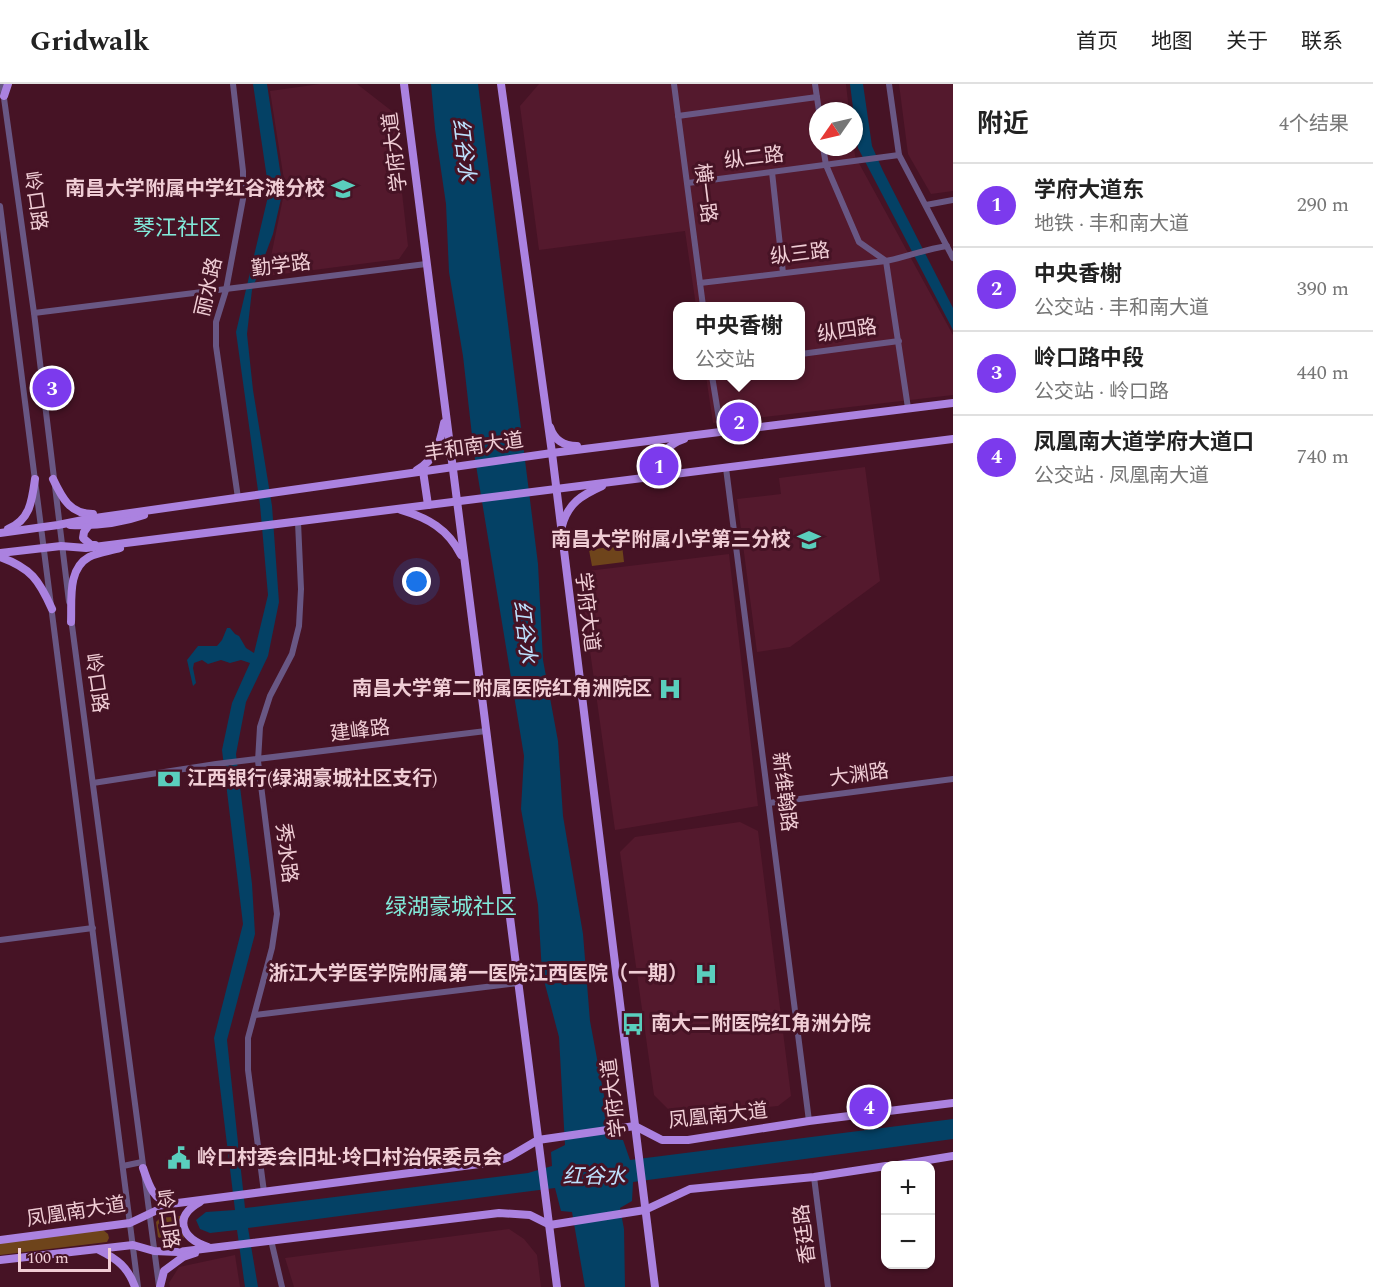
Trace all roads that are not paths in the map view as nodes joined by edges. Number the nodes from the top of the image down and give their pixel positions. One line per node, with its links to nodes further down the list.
1 (2, 84): 9 (street, 岭口路)
2 (8, 84): 9 (main road)
3 (233, 84): 27 (street, 丽水路)
4 (404, 84): 24 (main road, 学府大道)
5 (501, 84): 35 (main road, 学府大道)
6 (674, 84): 12 (street, 横一路)
7 (815, 84): 10 (street)
8 (890, 84): 14 (street)
9 (4, 96): 29 (street, 岭口路)
10 (817, 97): 11 (street); 12 (street)
11 (818, 102)
12 (678, 116): 17 (street, 横一路)
13 (824, 156): 15 (street)
14 (899, 156): 15 (street, 纵二路); 19 (street)
15 (826, 165): 16 (street, 纵二路); 23 (street)
16 (772, 172): 17 (street, 纵二路); 25 (street)
17 (688, 183): 26 (street, 横一路)
18 (953, 200): 19 (street)
19 (926, 205): 21 (street)
20 (0, 206): 47 (street, 岭口路)
21 (947, 246): 22 (street); 23 (street, 纵三路)
22 (953, 258)
23 (886, 261): 25 (street, 纵三路); 30 (street)
24 (426, 264): 27 (street, 勤学路); 36 (main road, 学府大道)
25 (783, 273): 26 (street, 纵三路)
26 (700, 283): 28 (street, 横一路)
27 (226, 290): 29 (street, 勤学路); 51 (street, 丽水路)
28 (702, 302)
29 (34, 313): 48 (street, 岭口路)
30 (899, 341): 31 (street, 纵四路); 34 (street)
31 (805, 353)
32 (713, 380): 37 (street)
33 (953, 402): 34 (main road, 丰和南大道)
34 (908, 408): 37 (main road, 丰和南大道)
35 (547, 414): 40 (main road); 41 (main road, 学府大道)
36 (445, 416): 42 (main road, 学府大道); 46 (main road)
37 (721, 431): 38 (main road, 丰和南大道)
38 (694, 435): 40 (main road, 丰和南大道); 45 (main road)
39 (953, 439): 43 (main road)
40 (599, 447): 41 (main road, 丰和南大道)
41 (552, 453): 42 (main road, 丰和南大道); 50 (main road, 学府大道)
42 (452, 466): 44 (main road, 丰和南大道); 52 (main road, 学府大道)
43 (726, 468): 45 (main road); 76 (street, 新维翰路)
44 (423, 471): 46 (main road, 丰和南大道); 53 (main road)
45 (698, 471): 49 (main road)
46 (413, 472): 51 (main road, 丰和南大道)
47 (35, 479): 61 (street, 岭口路); 63 (main road)
48 (53, 479): 56 (main road); 59 (street, 岭口路)
49 (609, 483): 50 (main road); 62 (main road)
50 (555, 489): 52 (main road); 62 (main road, 学府大道)
51 (237, 498): 54 (main road, 丰和南大道)
52 (456, 502): 53 (main road); 69 (main road, 学府大道)
53 (428, 505): 55 (main road)
54 (162, 508): 56 (main road, 丰和南大道); 60 (main road)
55 (397, 509): 58 (main road); 69 (main road)
56 (136, 512): 57 (main road, 丰和南大道)
57 (106, 516): 59 (main road, 丰和南大道); 60 (main road)
58 (298, 522): 64 (main road); 73 (street, 秀水路)
59 (58, 525): 60 (main road); 61 (main road, 丰和南大道); 66 (street, 岭口路)
60 (88, 526): 65 (main road)
61 (42, 527): 63 (main road, 丰和南大道); 67 (street, 岭口路)
62 (561, 530): 83 (main road, 学府大道)
63 (0, 533)
64 (143, 541): 65 (main road); 71 (main road)
65 (111, 545): 66 (main road)
66 (61, 546): 67 (main road); 71 (street, 岭口路)
67 (45, 548): 68 (main road); 70 (street, 岭口路)
68 (0, 555): 70 (main road)
69 (464, 561): 72 (main road, 学府大道)
70 (52, 609): 77 (street, 岭口路)
71 (71, 622): 75 (street, 岭口路)
72 (486, 731): 73 (street, 建峰路); 79 (main road, 学府大道)
73 (258, 761): 75 (street, 建峰路); 80 (street, 秀水路)
74 (953, 778): 76 (street, 大渊路)
75 (93, 783): 87 (street, 岭口路)
76 (769, 803): 82 (street, 新维翰路)
77 (93, 928): 78 (street); 88 (street, 岭口路)
78 (0, 940)
79 (518, 983): 80 (street); 84 (main road, 学府大道)
80 (255, 1015): 91 (street, 秀水路)
81 (953, 1103): 82 (main road, 凤凰南大道)
82 (809, 1121): 83 (main road, 凤凰南大道)
83 (635, 1126): 84 (main road); 94 (main road, 学府大道)
84 (538, 1140): 91 (main road); 97 (main road, 学府大道)
85 (953, 1156): 86 (main road)
86 (922, 1161)
87 (143, 1165): 88 (street); 93 (main road); 95 (street, 岭口路)
88 (123, 1166): 96 (street, 岭口路)
89 (881, 1167): 90 (main road)
90 (814, 1177): 94 (main road); 110 (street, 香廷路)
91 (264, 1192): 92 (main road, 凤凰南大道)
92 (204, 1200): 93 (main road, 凤凰南大道); 101 (main road)
93 (170, 1204): 95 (main road, 凤凰南大道)
94 (645, 1210): 97 (main road); 109 (main road, 学府大道)
95 (149, 1214): 96 (main road, 凤凰南大道); 103 (street, 岭口路)
96 (130, 1223): 98 (main road, 凤凰南大道); 100 (street, 岭口路)
97 (550, 1225): 99 (main road); 108 (main road, 学府大道)
98 (0, 1240)
99 (271, 1240): 101 (main road, 凤凰南大道); 107 (street)
100 (133, 1245): 102 (main road, 凤凰南大道); 103 (main road, 凤凰南大道); 105 (street, 岭口路)
101 (211, 1248): 103 (main road, 凤凰南大道); 106 (main road)
102 (98, 1249): 104 (main road, 凤凰南大道); 105 (main road)
103 (154, 1251): 106 (street, 岭口路)
104 (0, 1260)
105 (136, 1287)
106 (160, 1287)
107 (282, 1287)
108 (556, 1287)
109 (654, 1287)
110 (828, 1287)

